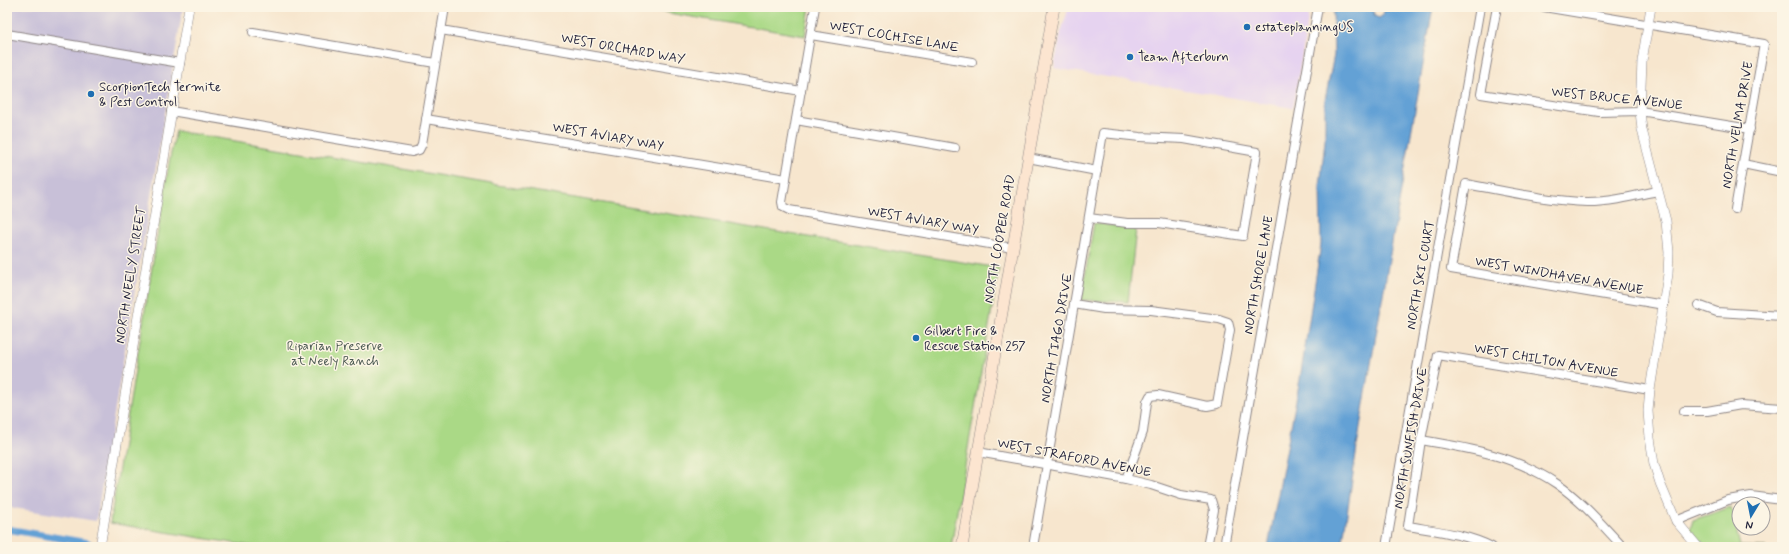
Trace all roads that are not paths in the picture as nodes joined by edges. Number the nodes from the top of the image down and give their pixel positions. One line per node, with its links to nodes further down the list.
1 (189, 7): 16 (street, NORTH NEELY STREET)
2 (445, 7): 11 (street)
3 (816, 7): 14 (street)
4 (1054, 7): 25 (main road, NORTH COOPER ROAD)
5 (1318, 7): 52 (street, NORTH SHORE LANE)
6 (1480, 7): 53 (street, NORTH SKI COURT)
7 (1497, 7): 20 (street, WEST BRUCE AVENUE)
8 (1544, 7): 10 (street)
9 (1651, 7): 10 (street)
10 (1648, 25): 20 (street); 23 (street, NORTH VELMA DRIVE)
11 (441, 30): 17 (street); 18 (street, WEST ORCHARD WAY)
12 (253, 32): 17 (street)
13 (7, 34): 16 (street)
14 (811, 35): 15 (street, WEST COCHISE LANE); 18 (street)
15 (972, 62)
16 (180, 63): 19 (street, NORTH NEELY STREET)
17 (435, 63): 21 (street)
18 (801, 92): 22 (street)
19 (172, 111): 21 (street); 48 (street, NORTH NEELY STREET)
20 (1640, 111): 23 (street, WEST BRUCE AVENUE); 30 (street)
21 (426, 119): 29 (street, WEST AVIARY WAY)
22 (796, 120): 24 (street); 29 (street)
23 (1750, 129): 26 (street, NORTH VELMA DRIVE)
24 (955, 148)
25 (1028, 158): 27 (street); 33 (main road, NORTH COOPER ROAD)
26 (1743, 164): 28 (street); 31 (street, NORTH VELMA DRIVE)
27 (1097, 171): 32 (street, NORTH TIAGO DRIVE); 32 (street, NORTH TIAGO DRIVE)
28 (1782, 172)
29 (786, 179): 33 (street, WEST AVIARY WAY)
30 (1657, 191): 35 (street); 35 (street, WEST WINDHAVEN AVENUE)
31 (1735, 209)
32 (1089, 218): 34 (street, NORTH TIAGO DRIVE)
33 (1013, 248): 43 (main road, NORTH COOPER ROAD)
34 (1074, 304): 44 (street, NORTH TIAGO DRIVE); 45 (street)
35 (1664, 305): 39 (street)
36 (1698, 305): 37 (street)
37 (1782, 316)
38 (1438, 355): 39 (street, WEST CHILTON AVENUE); 42 (street, NORTH SUNFISH DRIVE)
39 (1650, 390): 47 (street)
40 (1782, 408): 41 (street)
41 (1684, 411)
42 (1421, 440): 54 (street, NORTH SUNFISH DRIVE); 55 (street)
43 (978, 452): 44 (street, WEST STRAFORD AVENUE); 49 (main road, NORTH COOPER ROAD)
44 (1048, 465): 45 (street, WEST STRAFORD AVENUE); 50 (street, NORTH TIAGO DRIVE)
45 (1126, 479): 51 (street, WEST STRAFORD AVENUE)
46 (1782, 500): 47 (street)
47 (1676, 521): 56 (street)
48 (100, 544)
49 (962, 547)
50 (1033, 547)
51 (1207, 547)
52 (1224, 547)
53 (1386, 547)
54 (1492, 547)
55 (1623, 547)
56 (1698, 547)

